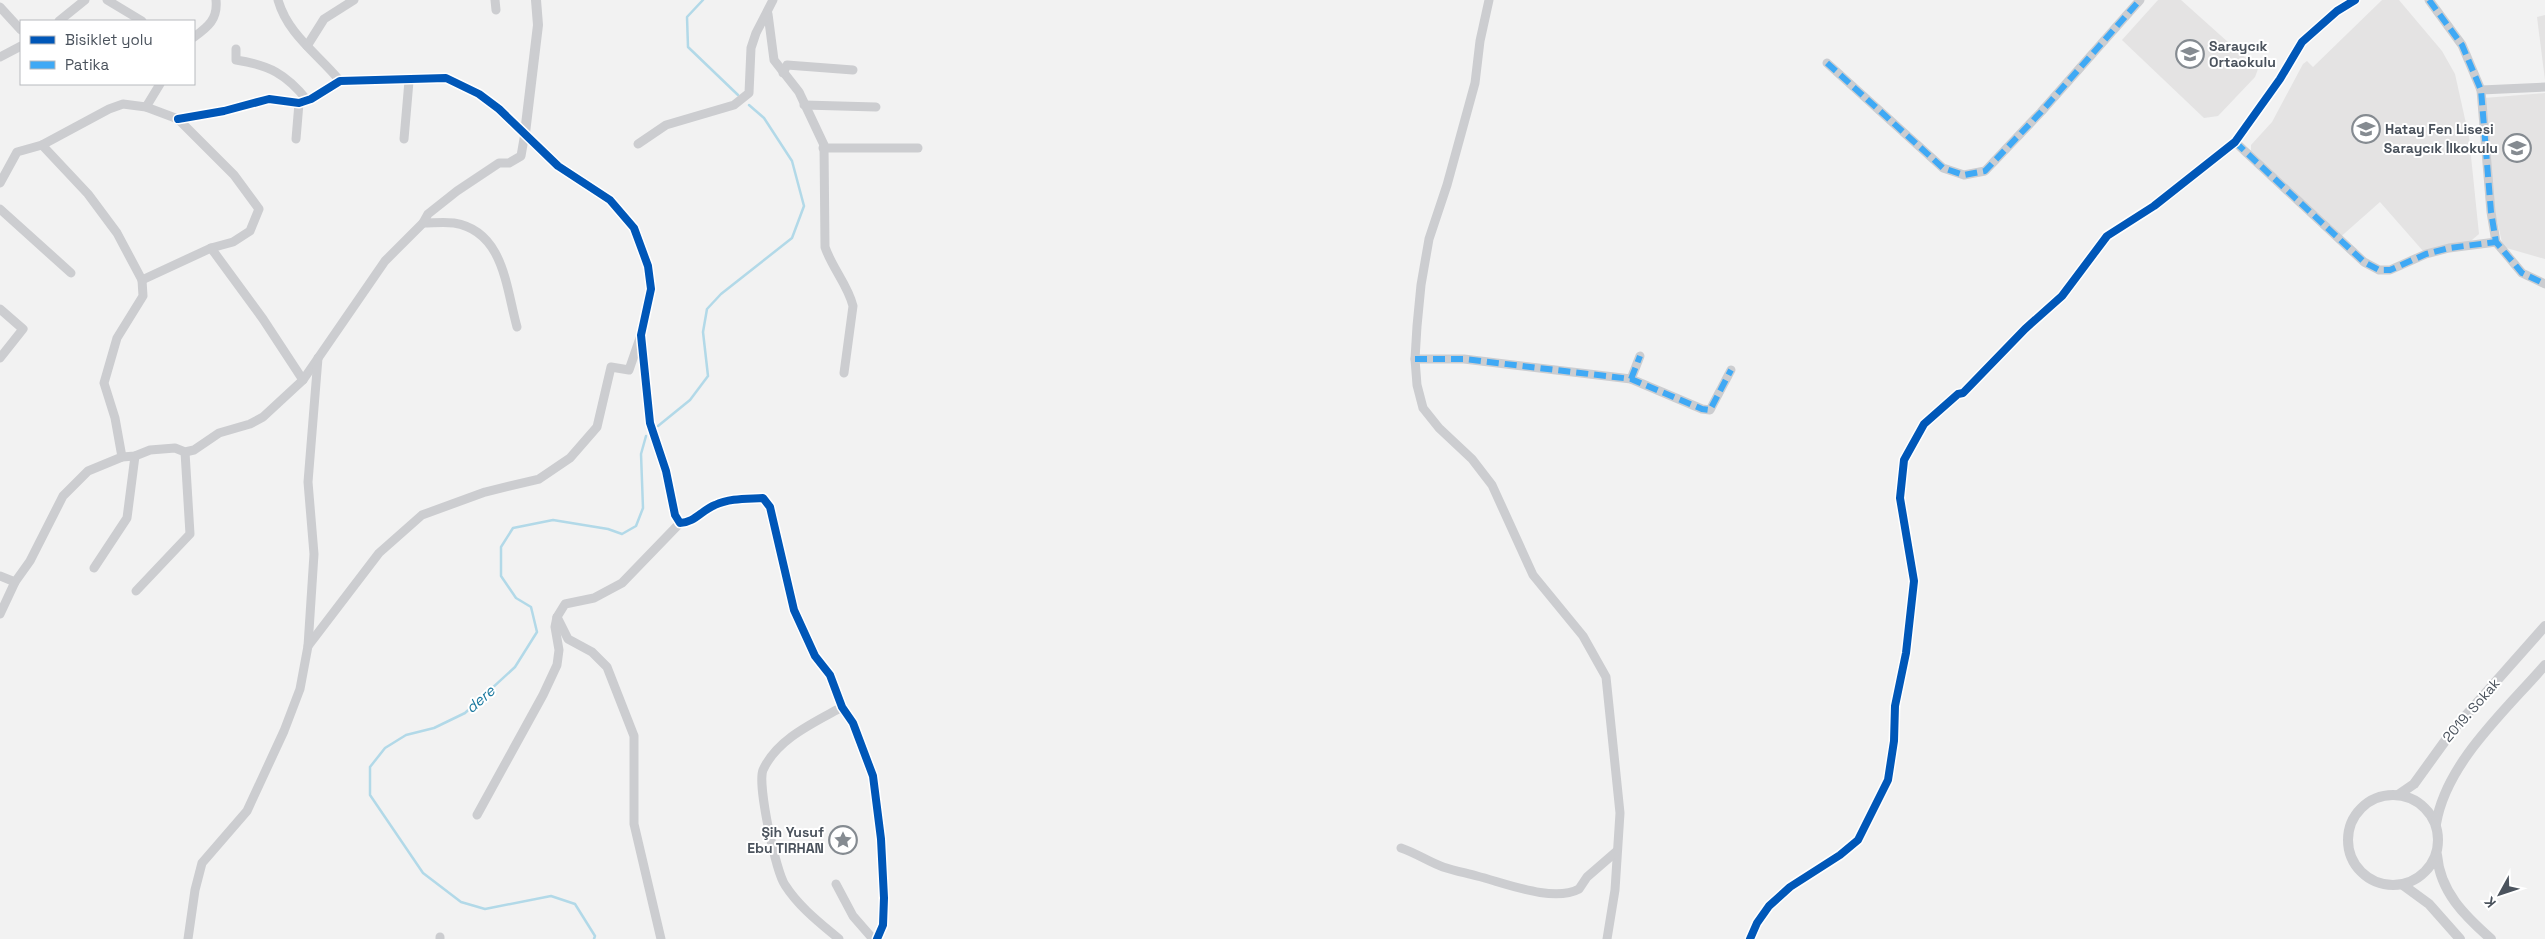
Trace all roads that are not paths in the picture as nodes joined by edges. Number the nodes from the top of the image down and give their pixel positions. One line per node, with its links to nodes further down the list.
1 (86, 0): 16 (street)
2 (107, 0): 17 (street)
3 (216, 0): 19 (street)
4 (278, 0): 20 (street)
5 (354, 0): 20 (street)
6 (495, 0): 14 (street)
7 (536, 0): 37 (street)
8 (774, 0): 15 (street)
9 (1489, 0): 59 (street)
10 (2140, 0): 24 (street)
11 (2355, 0): 40 (street)
12 (2429, 0): 31 (street)
13 (0, 7): 18 (street)
14 (496, 10)
15 (768, 14): 26 (street); 41 (street)
16 (60, 20)
17 (140, 20)
18 (20, 29)
19 (195, 36)
20 (307, 46): 27 (street)
21 (20, 47): 23 (street)
22 (236, 49): 32 (street)
23 (0, 57)
24 (1827, 62)
25 (853, 70): 26 (street)
26 (783, 73): 33 (street)
27 (340, 81): 28 (street); 32 (street)
28 (409, 81): 37 (street); 39 (street)
29 (159, 85): 34 (street)
30 (2545, 87): 31 (street)
31 (2481, 90): 48 (street)
32 (303, 101): 36 (street); 38 (street)
33 (804, 105): 35 (street); 43 (street)
34 (146, 107): 36 (street); 42 (street)
35 (876, 107)
36 (178, 119): 49 (street)
37 (525, 133): 47 (street); 55 (street)
38 (296, 139)
39 (404, 139)
40 (2235, 142): 48 (street); 92 (street)
41 (638, 144)
42 (42, 145): 45 (street); 51 (street)
43 (824, 148): 44 (street); 61 (street)
44 (918, 148)
45 (0, 183)
46 (0, 209): 50 (street)
47 (423, 223): 54 (street); 58 (street)
48 (2496, 242): 52 (street)
49 (211, 248): 51 (street); 63 (street)
50 (71, 273)
51 (142, 280): 66 (street)
52 (2545, 284)
53 (0, 309): 57 (street)
54 (516, 327)
55 (640, 335): 67 (street); 75 (street)
56 (1640, 356): 62 (street)
57 (0, 358)
58 (318, 358): 63 (street); 75 (street)
59 (1415, 359): 62 (street); 82 (street)
60 (1731, 370): 62 (street)
61 (844, 374)
62 (1631, 378)
63 (303, 380): 64 (street)
64 (185, 452): 65 (street); 71 (street)
65 (135, 456): 66 (street); 68 (street)
66 (122, 457): 70 (street)
67 (680, 523): 73 (street); 77 (street)
68 (94, 568)
69 (0, 576): 70 (street)
70 (15, 582): 72 (street)
71 (136, 591)
72 (0, 614)
73 (557, 617): 79 (street); 87 (street)
74 (2545, 626): 78 (street, 2019. Sokak)
75 (308, 646): 86 (street)
76 (2545, 665): 80 (street, 2019. Sokak)
77 (842, 707): 88 (street); 90 (street)
78 (2398, 795): 80 (street); 85 (street, 2019. Sokak)
79 (477, 815)
80 (2436, 824): 83 (street, 2019. Sokak)
81 (1401, 848): 82 (street)
82 (1617, 851): 91 (street)
83 (2437, 856): 85 (street); 94 (street, 2019. Sokak)
84 (836, 884): 89 (street)
85 (2403, 885): 93 (street)
86 (188, 939)
87 (661, 939)
88 (839, 939)
89 (873, 939)
90 (877, 939)
91 (1607, 939)
92 (1750, 939)
93 (2460, 939)
94 (2491, 939)

